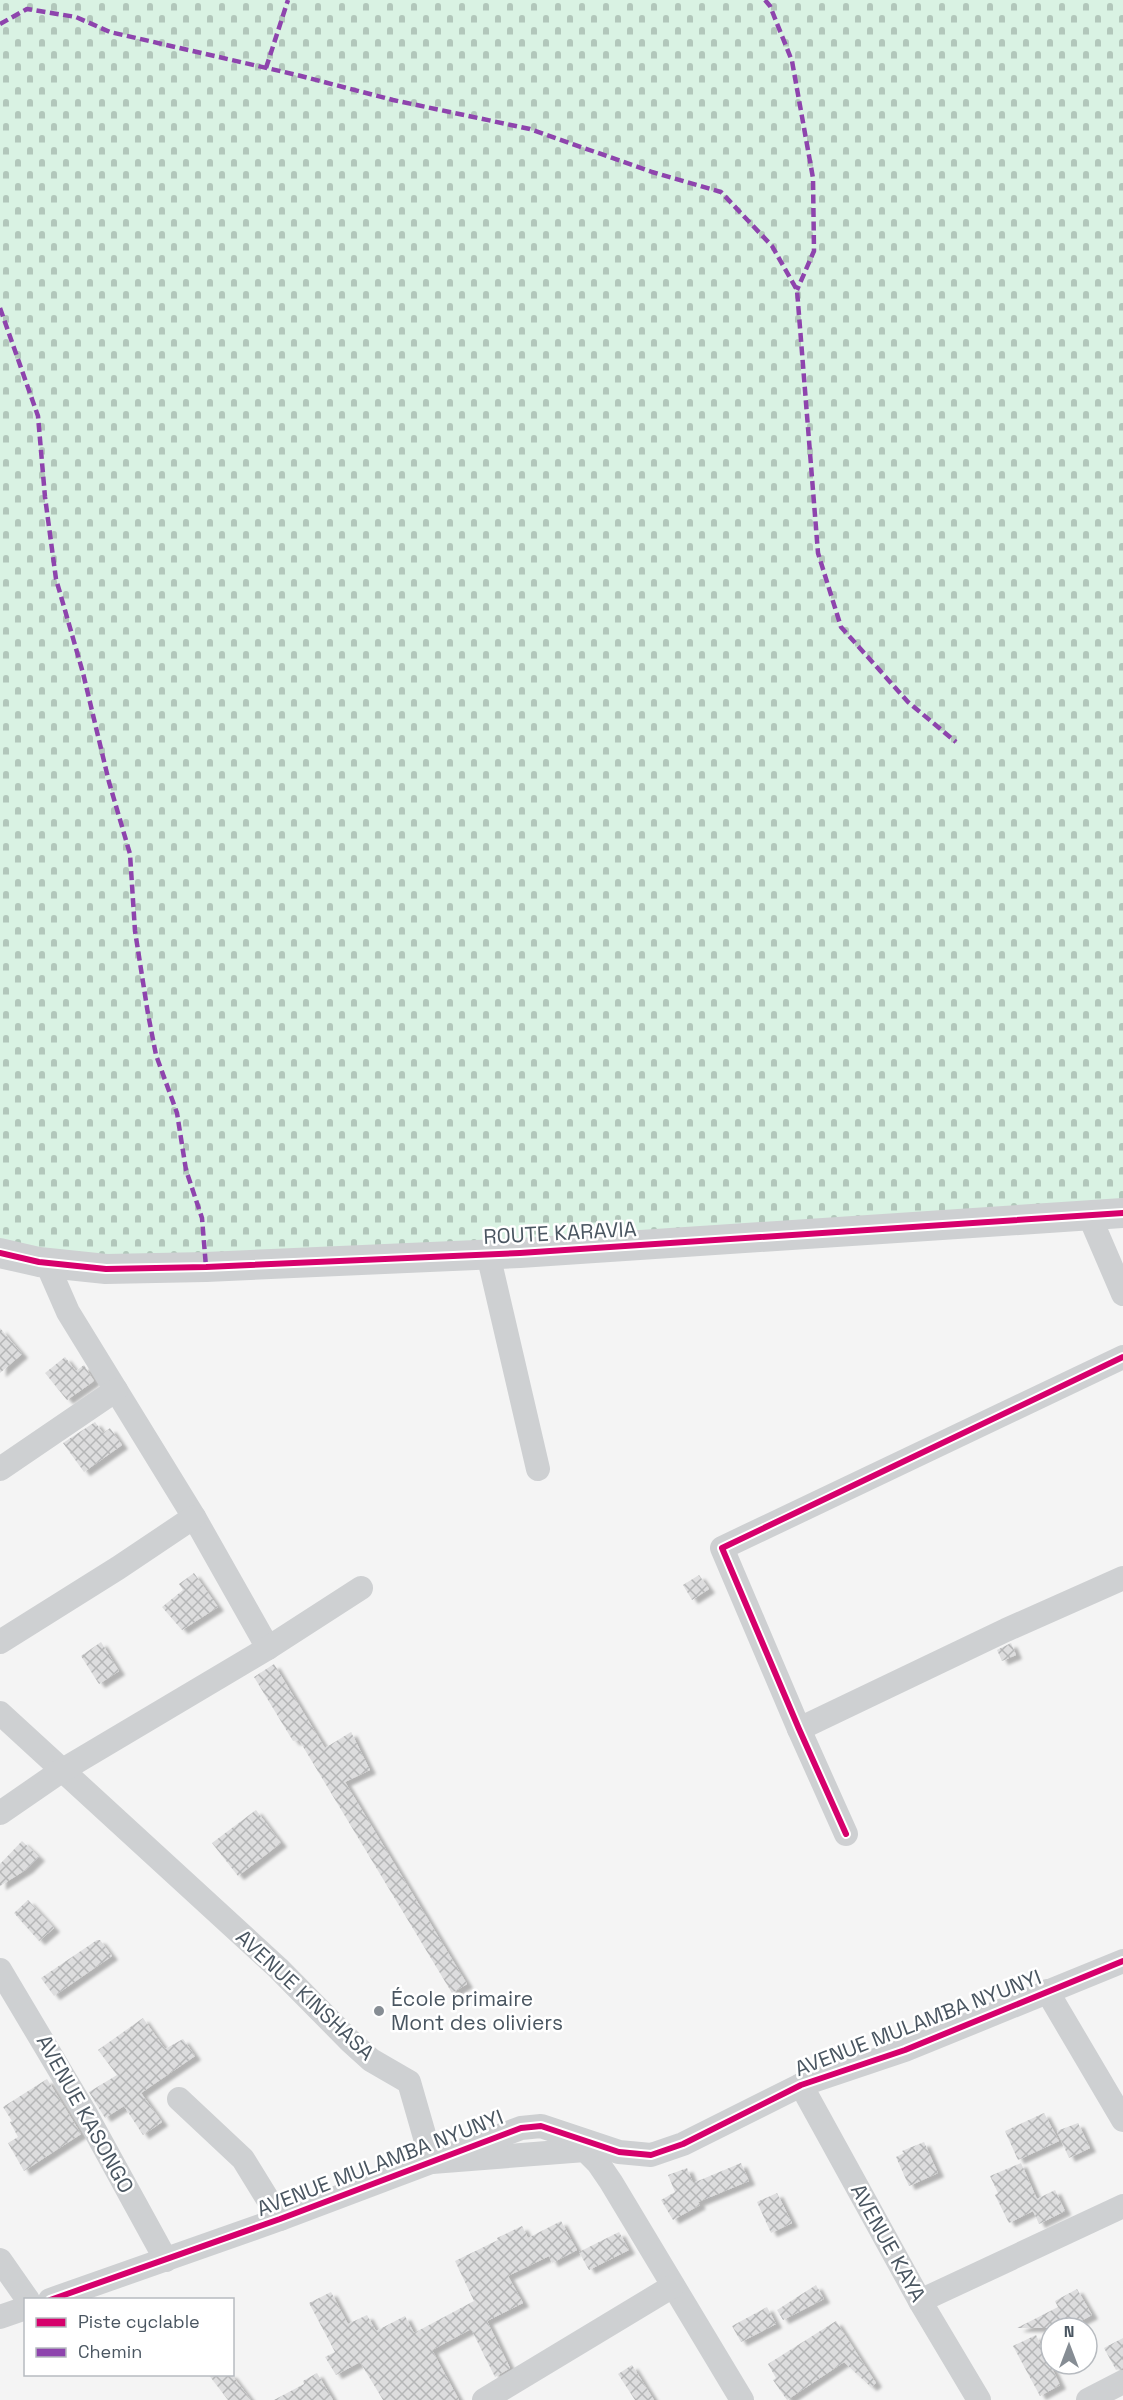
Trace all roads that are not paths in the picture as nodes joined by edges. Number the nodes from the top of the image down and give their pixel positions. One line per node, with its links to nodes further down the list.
1 (1123, 1213): 2 (street, ROUTE KARAVIA)
2 (1089, 1215): 4 (street, ROUTE KARAVIA); 6 (street)
3 (0, 1253): 5 (street, ROUTE KARAVIA)
4 (488, 1254): 5 (street, ROUTE KARAVIA); 10 (street)
5 (47, 1263): 8 (street)
6 (1123, 1294)
7 (1123, 1357): 17 (street)
8 (116, 1390): 9 (street); 11 (street)
9 (0, 1469)
10 (538, 1469)
11 (194, 1516): 14 (street); 15 (street)
12 (1123, 1578): 17 (street)
13 (361, 1588): 15 (street)
14 (0, 1642)
15 (268, 1648): 18 (street)
16 (0, 1713): 18 (street, AVENUE KINSHASA)
17 (799, 1729): 20 (street)
18 (61, 1771): 19 (street); 27 (street, AVENUE KINSHASA)
19 (0, 1813)
20 (846, 1834)
21 (1123, 1961): 23 (street, AVENUE MULAMBA NYUNYI)
22 (0, 1970): 31 (street, AVENUE KASONGO)
23 (1047, 1991): 24 (street, AVENUE MULAMBA NYUNYI); 26 (street)
24 (801, 2085): 27 (street, AVENUE MULAMBA NYUNYI); 35 (street, AVENUE KAYA)
25 (179, 2099): 29 (street)
26 (1123, 2120)
27 (432, 2162): 29 (street, AVENUE MULAMBA NYUNYI); 32 (street)
28 (1123, 2206): 35 (street)
29 (280, 2219): 31 (street, AVENUE MULAMBA NYUNYI)
30 (0, 2260): 33 (street)
31 (166, 2260): 34 (street, AVENUE MULAMBA NYUNYI)
32 (673, 2286): 39 (street); 40 (street)
33 (27, 2298)
34 (56, 2298)
35 (920, 2301): 41 (street, AVENUE KAYA)
36 (24, 2309): 37 (street)
37 (0, 2317)
38 (1123, 2382): 42 (street)
39 (484, 2400)
40 (742, 2400)
41 (979, 2400)
42 (1088, 2400)

